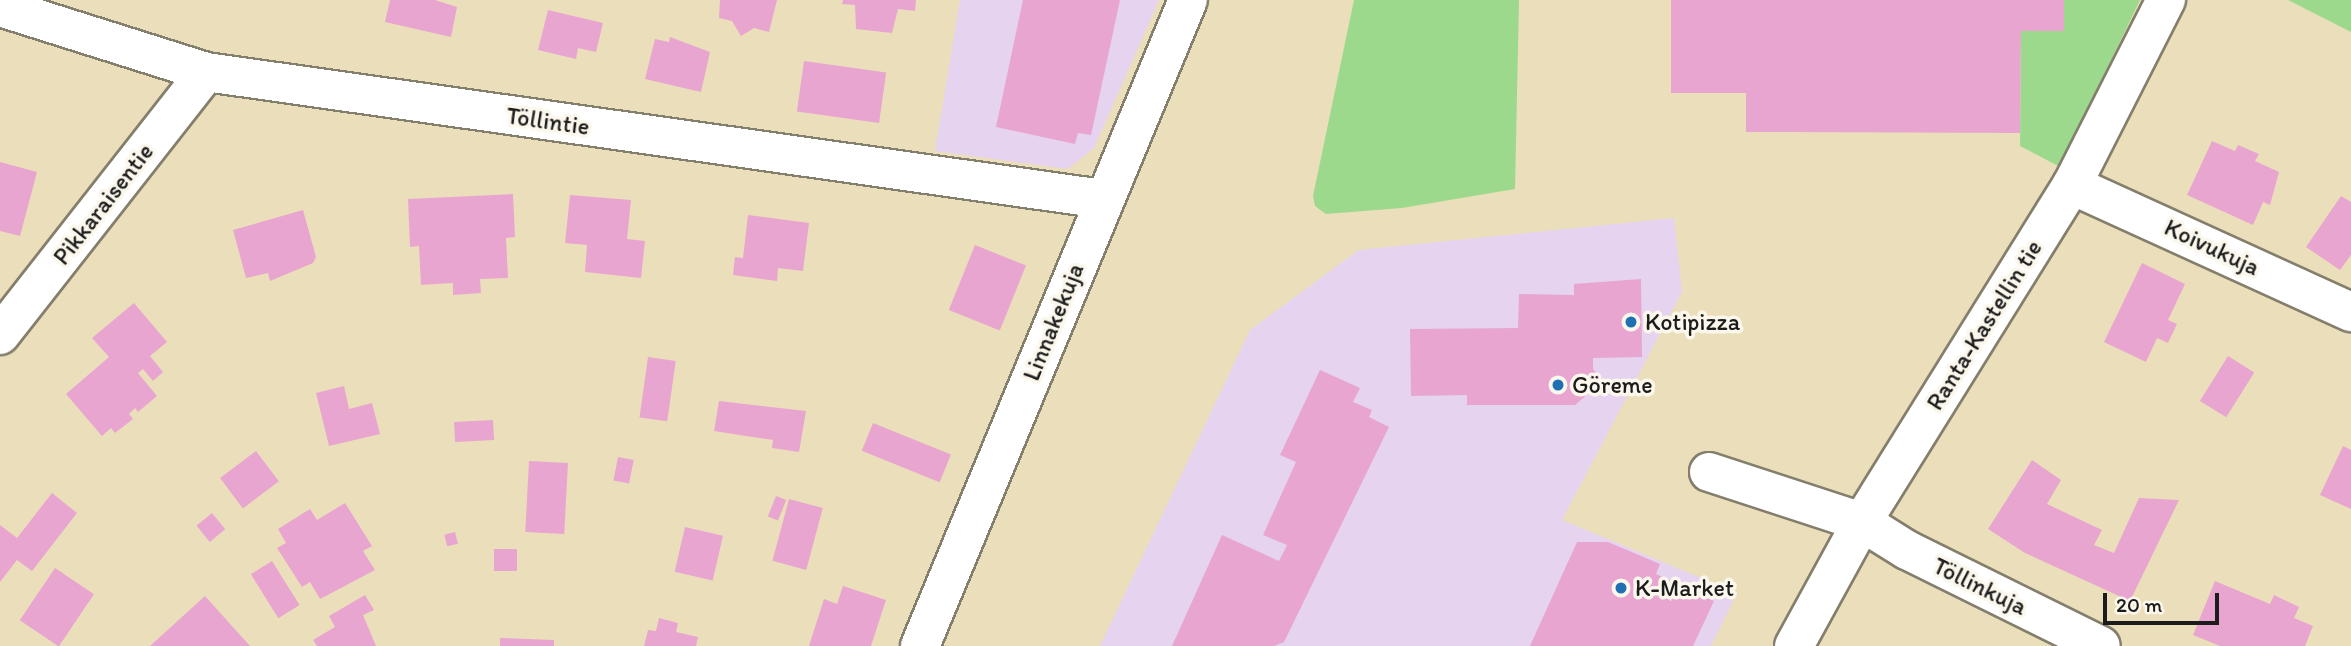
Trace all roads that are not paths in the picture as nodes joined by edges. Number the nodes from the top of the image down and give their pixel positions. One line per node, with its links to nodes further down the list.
1 (1188, 0): 6 (street, Linnakekuja)
2 (2166, 0): 5 (street, Ranta-Kastellin tie)
3 (0, 7): 4 (street, Töllintie)
4 (206, 72): 6 (street, Töllintie); 8 (street, Pikkaraisentie)
5 (2072, 185): 7 (street, Koivukuja); 10 (street, Ranta-Kastellin tie)
6 (1103, 199): 11 (street, Linnakekuja)
7 (2351, 312)
8 (0, 335)
9 (1709, 472): 10 (street, Töllinkuja)
10 (1861, 522): 12 (street, Ranta-Kastellin tie); 13 (street, Töllinkuja)
11 (920, 646)
12 (1794, 646)
13 (2101, 646)

